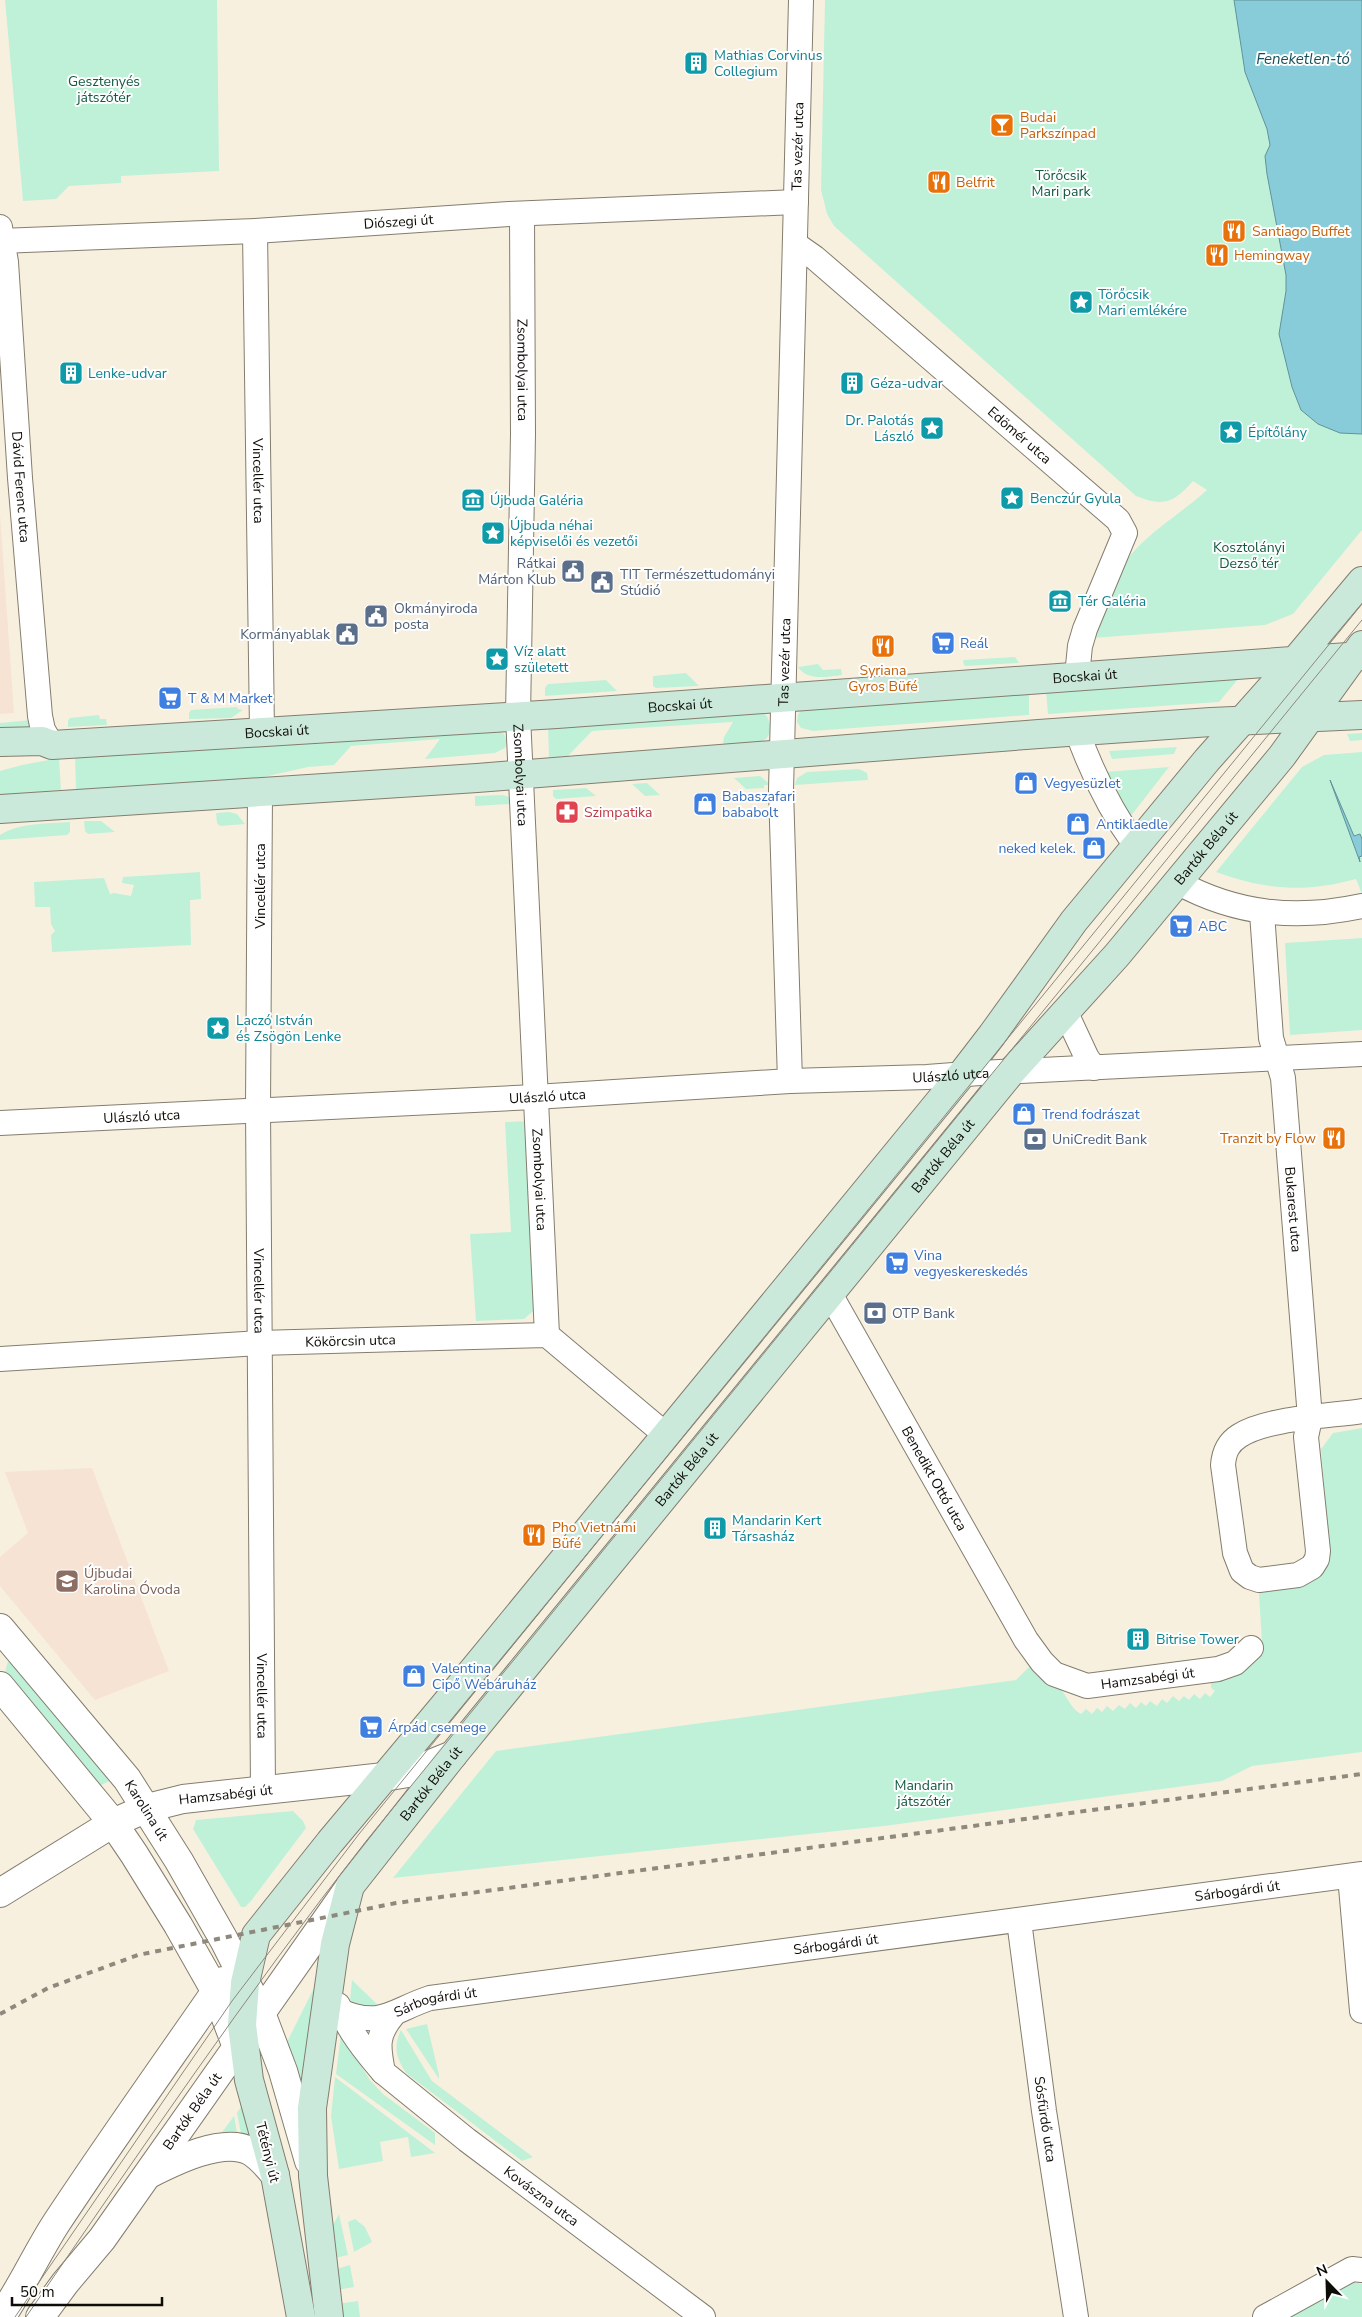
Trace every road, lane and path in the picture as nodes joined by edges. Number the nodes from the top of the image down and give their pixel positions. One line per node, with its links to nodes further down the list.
1 (801, 0): 2 (street, Tas vezér utca)
2 (796, 202): 3 (street, Diószegi út); 6 (street, Tas vezér utca)
3 (522, 214): 4 (street, Diószegi út); 13 (street, Zsombolyai utca)
4 (255, 231): 5 (street, Diószegi út); 16 (street, Vincellér utca)
5 (1, 236): 19 (street, Dávid Ferenc utca)
6 (795, 244): 10 (street, Edömér utca); 11 (street, Tas vezér utca)
7 (1362, 581): 9 (main road)
8 (1359, 653): 9 (main road, Bocskai út); 14 (main road, Bartók Béla út); 15 (main road)
9 (1295, 661): 10 (main road, Bocskai út); 15 (main road)
10 (1077, 676): 11 (main road, Bocskai út)
11 (784, 697): 13 (main road, Bocskai út); 20 (street, Tas vezér utca)
12 (1362, 715): 14 (main road)
13 (518, 716): 16 (main road, Bocskai út); 22 (street, Zsombolyai utca)
14 (1309, 719): 15 (main road); 27 (main road, Bartók Béla út)
15 (1241, 721): 17 (main road); 26 (main road)
16 (262, 731): 19 (main road, Bocskai út)
17 (1077, 732): 20 (main road); 26 (street)
18 (0, 742): 19 (main road, Bocskai út)
19 (52, 744): 21 (main road)
20 (783, 754): 22 (main road); 36 (street, Tas vezér utca)
21 (0, 759)
22 (520, 774): 23 (main road); 37 (street, Zsombolyai utca)
23 (260, 791): 24 (main road); 38 (street, Vincellér utca)
24 (12, 808): 25 (main road)
25 (0, 817)
26 (1136, 846): 35 (main road)
27 (1177, 882): 29 (street); 30 (main road, Bartók Béla út)
28 (1362, 906): 29 (street)
29 (1262, 913): 32 (street, Bukarest utca)
30 (1065, 1011): 33 (street); 34 (main road, Bartók Béla út)
31 (1362, 1054): 32 (street, Ulászló utca)
32 (1277, 1058): 33 (street, Ulászló utca); 45 (street, Bukarest utca)
33 (1094, 1068): 34 (street, Ulászló utca)
34 (1012, 1071): 35 (street, Ulászló utca); 40 (main road, Bartók Béla út)
35 (962, 1074): 36 (street, Ulászló utca); 46 (main road)
36 (790, 1081): 37 (street, Ulászló utca)
37 (535, 1097): 38 (street, Ulászló utca); 41 (street, Zsombolyai utca)
38 (258, 1109): 39 (street, Ulászló utca); 42 (street, Vincellér utca)
39 (0, 1123)
40 (830, 1294): 49 (street, Benedikt Ottó utca); 51 (main road, Bartók Béla út)
41 (547, 1335): 42 (street, Kökörcsin utca); 46 (street)
42 (259, 1344): 43 (street, Kökörcsin utca); 53 (street, Vincellér utca)
43 (0, 1359)
44 (1362, 1412): 45 (street, Bukarest utca)
45 (1310, 1418): 45 (street, Bukarest utca)
46 (666, 1435): 52 (main road)
47 (0, 1628): 54 (street, Karolina út)
48 (1252, 1648): 49 (street, Hamzsabégi út)
49 (1042, 1662)
50 (0, 1686): 55 (street)
51 (453, 1755): 52 (street, Hamzsabégi út); 57 (main road, Bartók Béla út)
52 (384, 1777): 53 (street, Hamzsabégi út); 60 (main road)
53 (263, 1791): 54 (street, Hamzsabégi út)
54 (147, 1808): 55 (street, Hamzsabégi út); 60 (street, Karolina út)
55 (113, 1823): 58 (street, Hamzsabégi út); 61 (street)
56 (1356, 1875): 59 (street, Sárbogárdi út); 63 (street)
57 (350, 1886): 62 (main road); 64 (street, Bartók Béla út)
58 (0, 1893)
59 (1019, 1921): 65 (street, Sárbogárdi út); 77 (street, Sósfürdő utca)
60 (241, 1973): 61 (street); 64 (street, Karolina út); 66 (main road, Tétényi út)
61 (216, 1992): 66 (street); 72 (street)
62 (335, 1999): 65 (street, Sárbogárdi út); 67 (street, Kovászna utca); 70 (main road)
63 (1362, 2011)
64 (262, 2013): 66 (street, Bartók Béla út); 70 (street)
65 (394, 2015): 67 (street)
66 (238, 2038): 68 (street, Bartók Béla út); 69 (main road, Tétényi út)
67 (383, 2072): 76 (street, Kovászna utca)
68 (150, 2173): 69 (street); 73 (street, Bartók Béla út)
69 (275, 2175): 74 (main road, Tétényi út)
70 (313, 2176): 75 (main road)
71 (1362, 2270): 78 (street)
72 (8, 2306): 73 (street)
73 (38, 2317)
74 (301, 2317)
75 (329, 2317)
76 (703, 2317)
77 (1076, 2317)
78 (1265, 2317)

